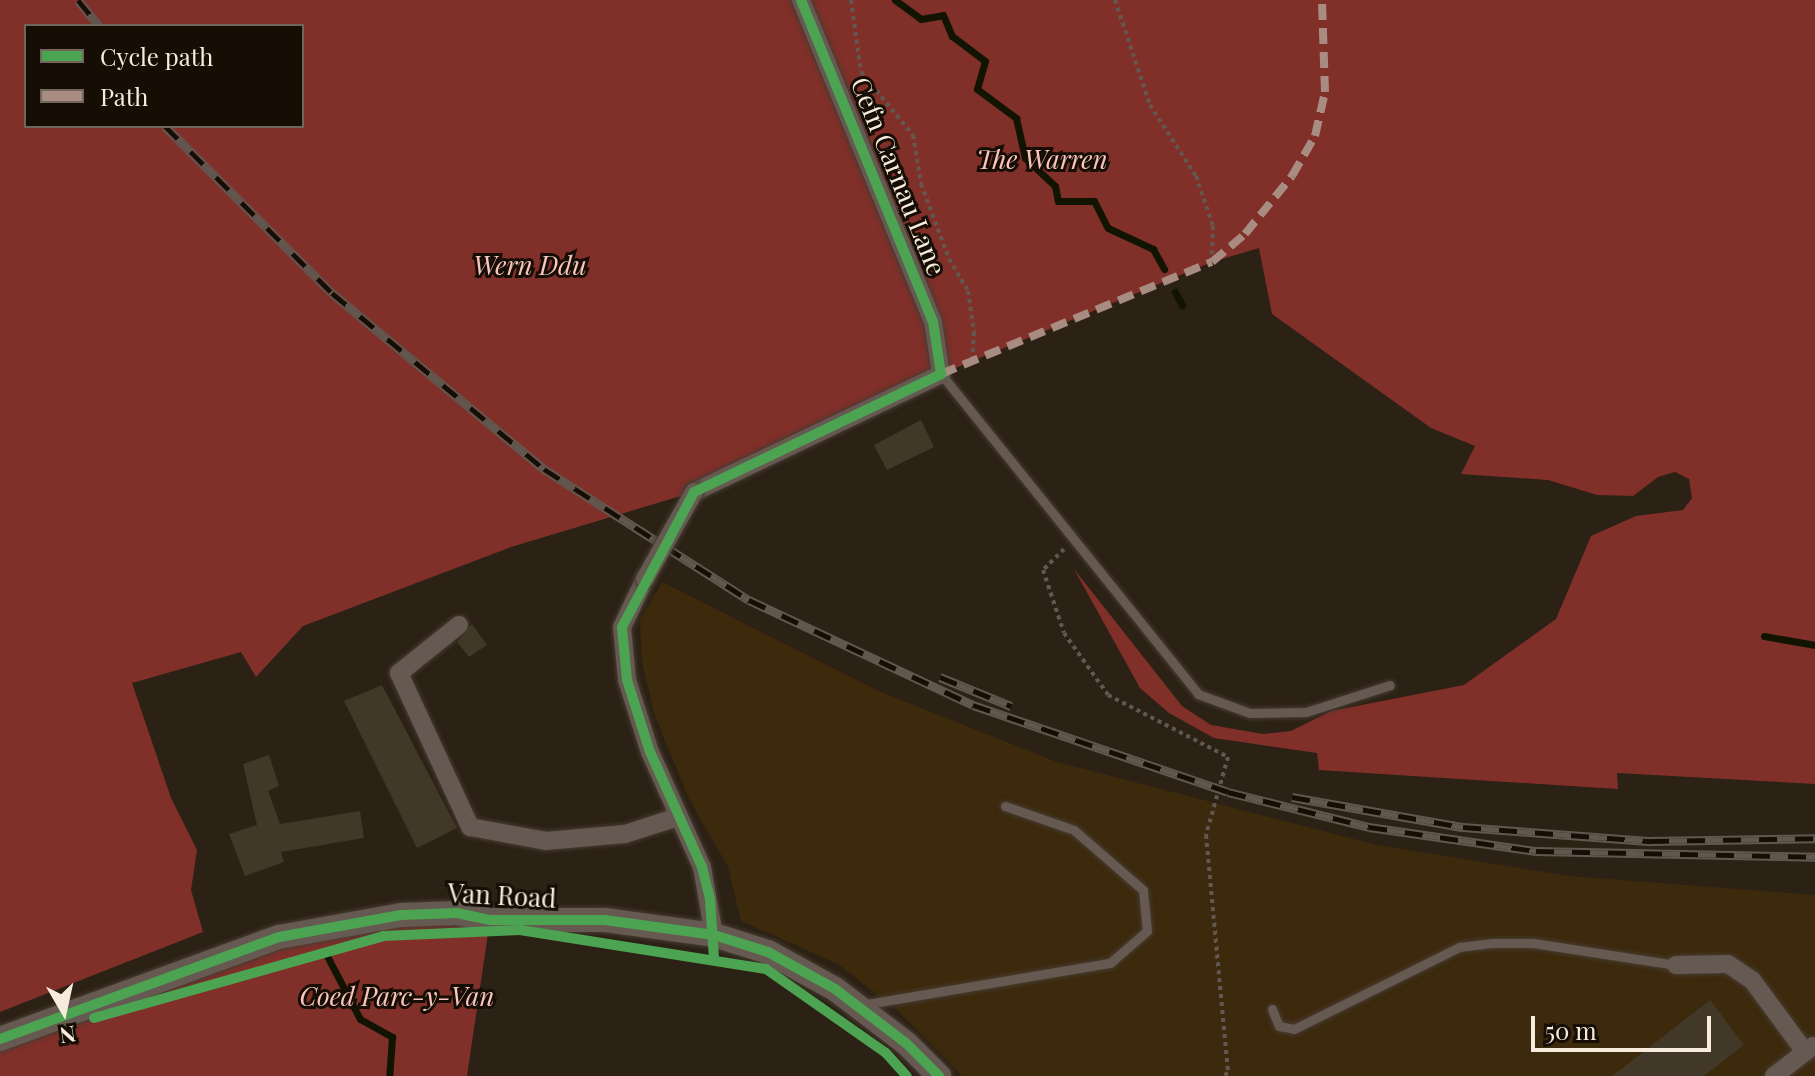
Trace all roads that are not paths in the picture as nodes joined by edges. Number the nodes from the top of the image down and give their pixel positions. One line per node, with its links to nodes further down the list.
1 (801, 0): 2 (street, Cefn Carnau Lane)
2 (941, 374): 4 (lane); 6 (street, bridge)
3 (459, 625): 6 (street)
4 (1390, 685)
5 (1005, 806): 9 (lane)
6 (678, 817): 7 (street)
7 (714, 935): 9 (street, Van Road); 11 (street, Van Road)
8 (1676, 965): 10 (lane); 12 (street)
9 (858, 1005): 13 (street, Van Road)
10 (1272, 1009)
11 (0, 1039)
12 (1810, 1048): 14 (street)
13 (939, 1076)
14 (1774, 1076)

